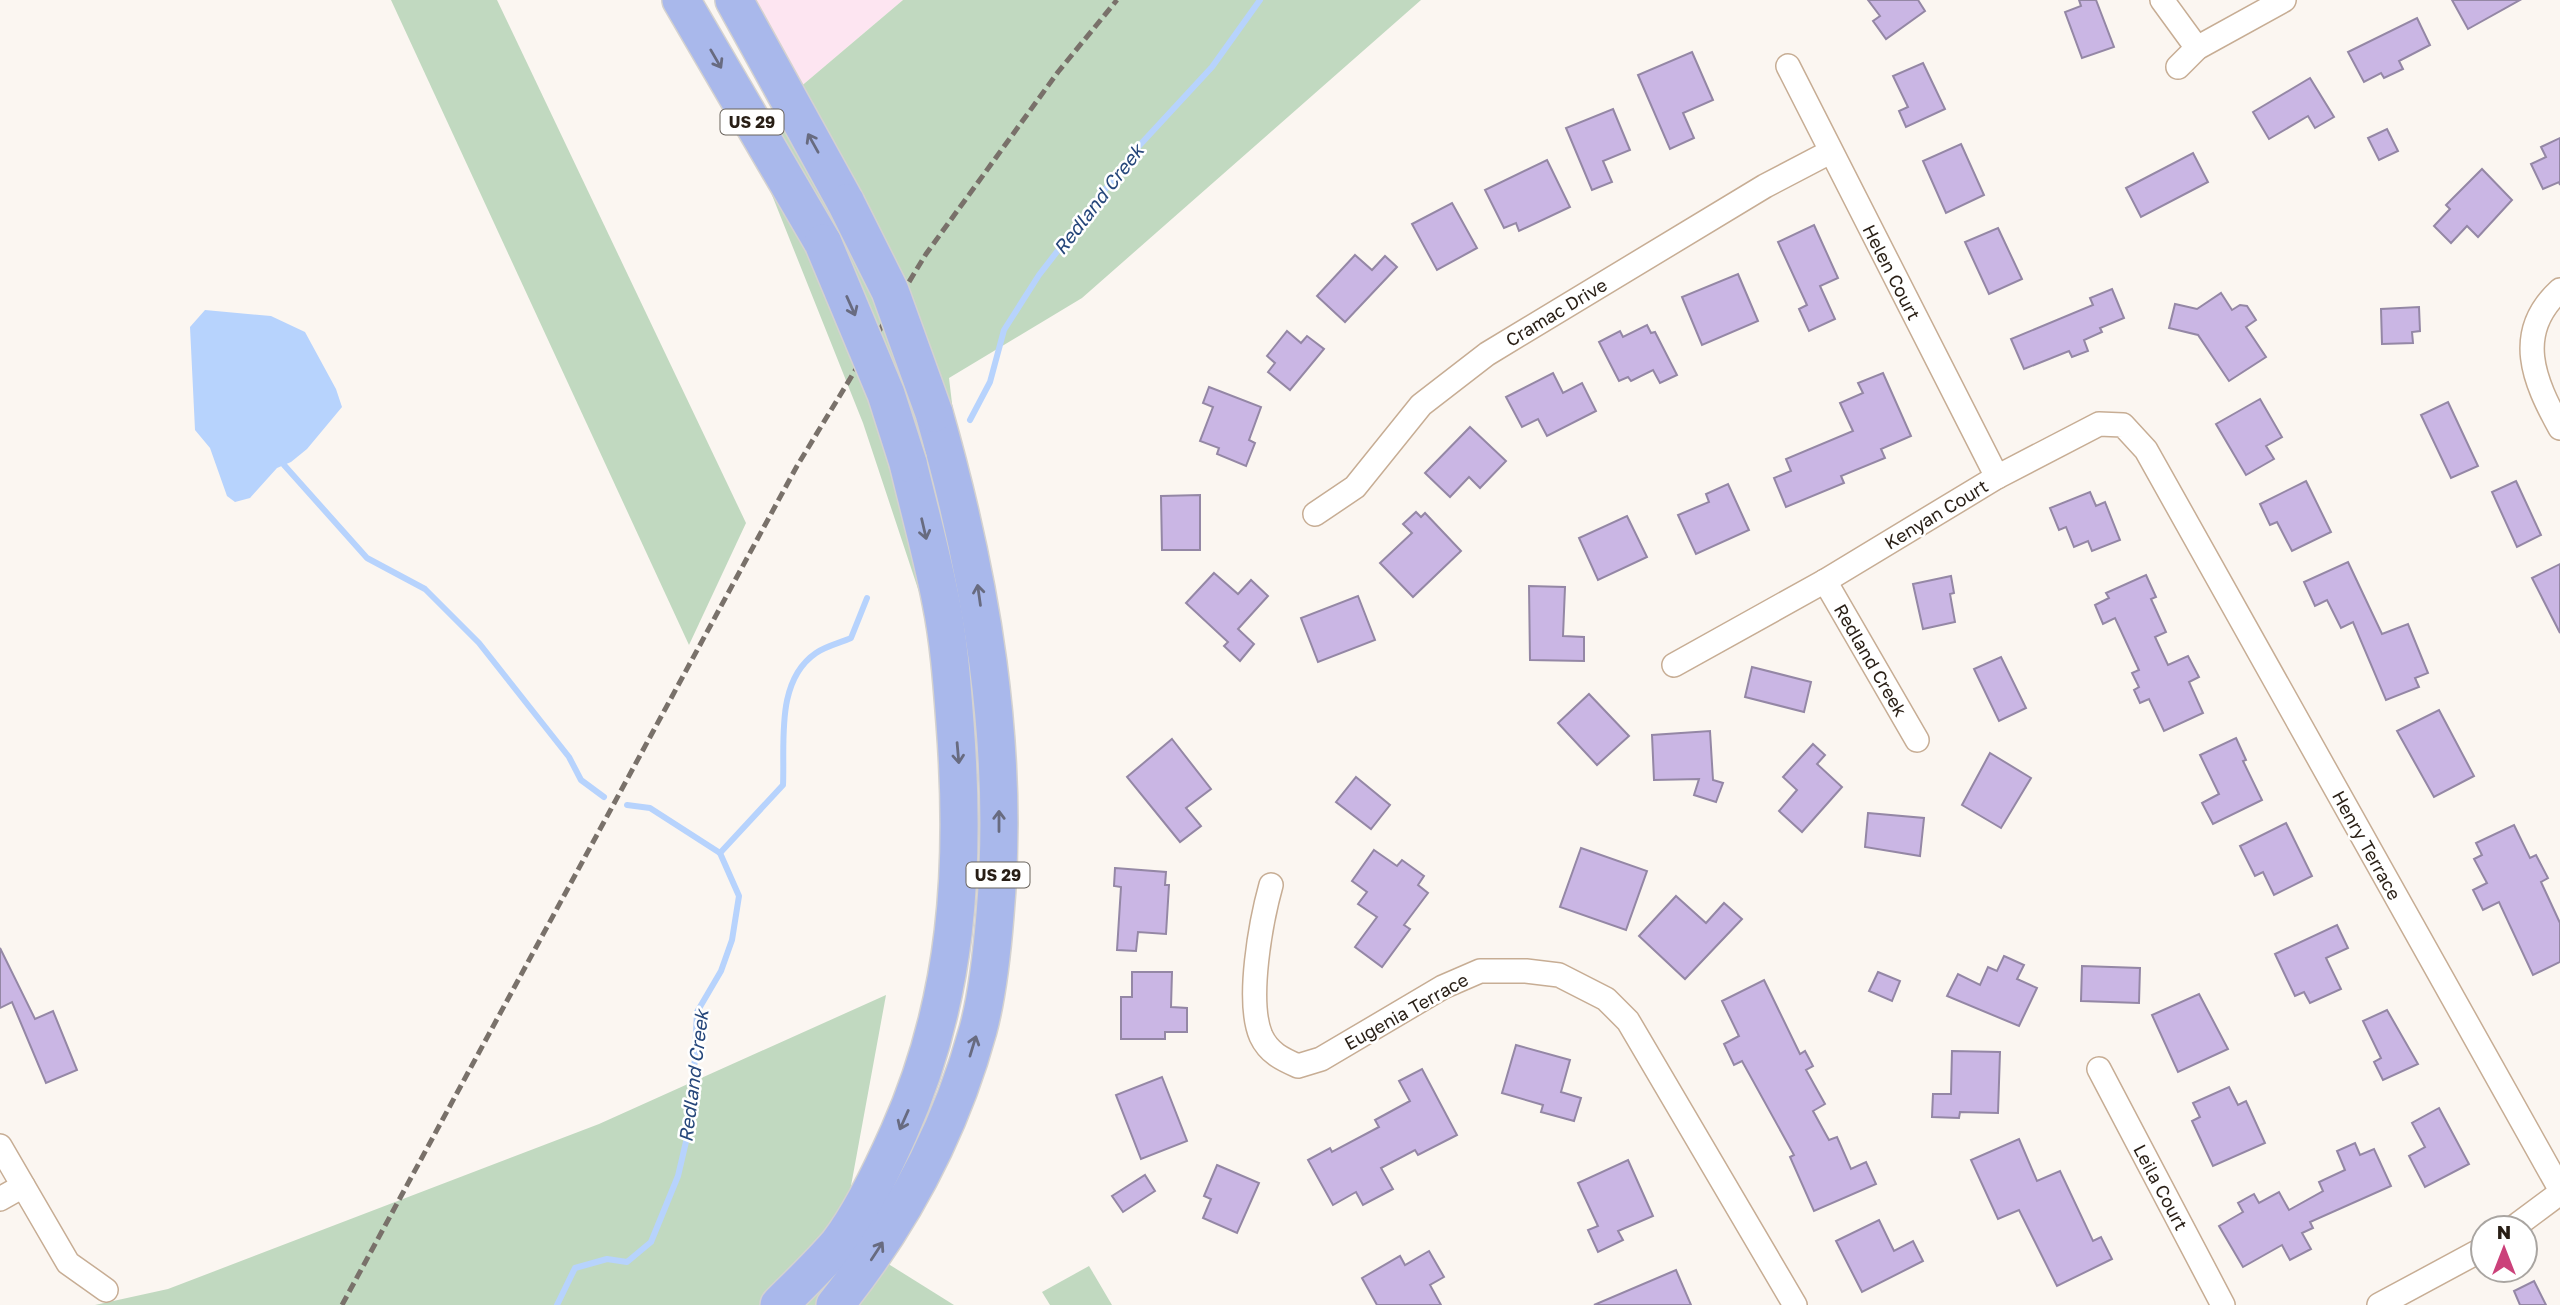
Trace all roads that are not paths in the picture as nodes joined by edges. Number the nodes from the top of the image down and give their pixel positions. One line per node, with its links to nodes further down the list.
1 (681, 0): 26 (main road, US 29, one-way to 26, bridge)
2 (734, 0): 27 (main road, US 29, one-way to 2, bridge)
3 (2162, 0): 5 (street)
4 (2284, 0): 5 (street)
5 (2197, 48): 7 (street)
6 (1788, 66): 8 (street, Helen Court)
7 (2178, 67)
8 (1830, 152): 11 (street, Helen Court); 13 (street, Cramac Drive)
9 (2560, 290): 10 (street)
10 (2560, 428)
11 (1997, 477): 12 (street, Kenyan Court); 14 (street, Kenyan Court)
12 (2174, 500): 21 (street, Henry Terrace)
13 (1315, 514)
14 (1825, 581): 15 (street, Kenyan Court); 16 (street, Redland Creek)
15 (1675, 664)
16 (1917, 740)
17 (1271, 885): 28 (street, Eugenia Terrace)
18 (2099, 1069): 29 (street, Leila Court)
19 (0, 1146): 20 (street)
20 (23, 1186): 22 (street); 25 (street)
21 (2560, 1191): 23 (street)
22 (0, 1199)
23 (2531, 1214)
24 (2469, 1257): 30 (street)
25 (106, 1290)
26 (779, 1305)
27 (835, 1305)
28 (1795, 1305)
29 (2223, 1305)
30 (2379, 1305)

